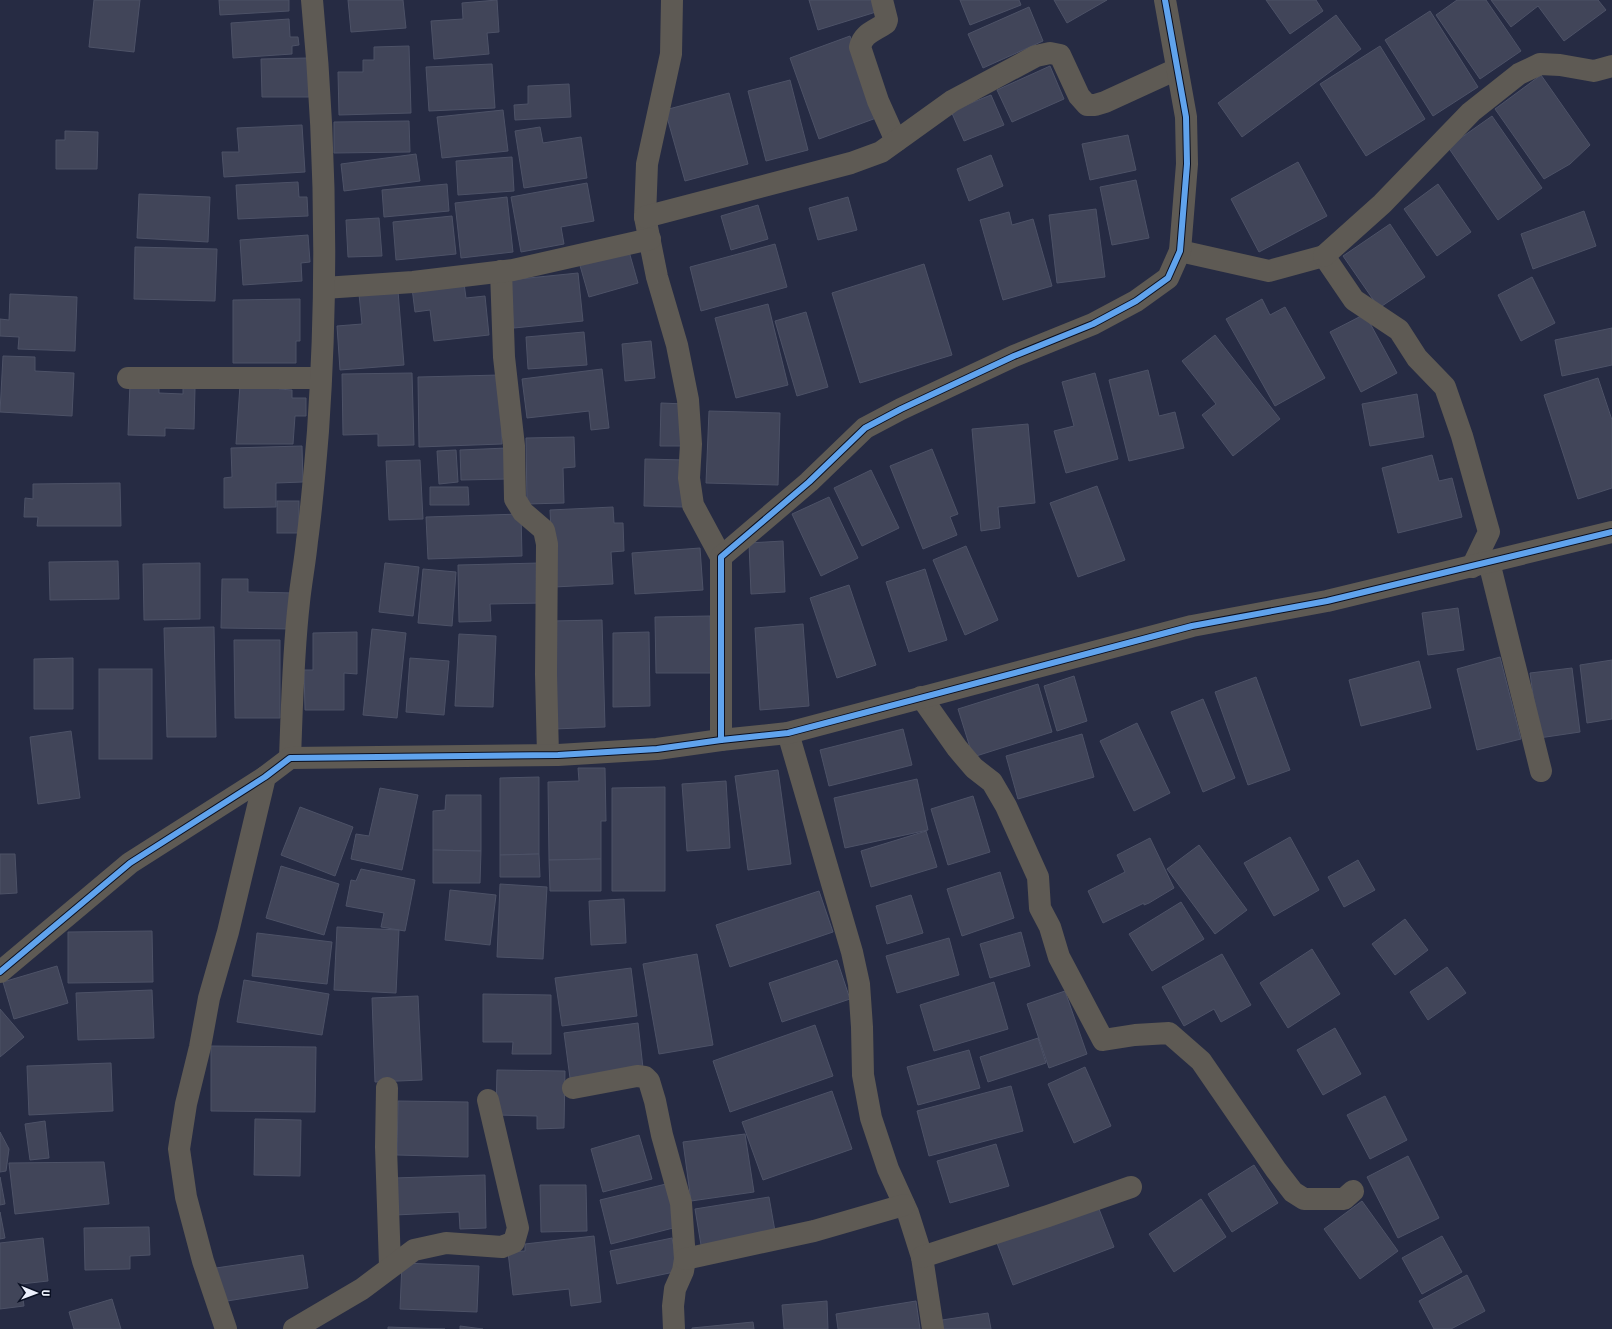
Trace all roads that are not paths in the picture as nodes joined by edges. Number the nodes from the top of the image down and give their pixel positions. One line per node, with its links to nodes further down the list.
1 (312, 0): 13 (street)
2 (672, 0): 8 (street)
3 (882, 0): 7 (street)
4 (1165, 0): 6 (street)
5 (1612, 66): 11 (street)
6 (1177, 69): 7 (street); 10 (street)
7 (896, 141): 8 (street)
8 (646, 217): 9 (street)
9 (650, 239): 12 (street); 17 (street)
10 (1180, 251): 11 (street); 17 (street)
11 (1324, 256): 18 (street)
12 (501, 271): 13 (street); 22 (street)
13 (324, 288): 15 (street)
14 (128, 378): 15 (street)
15 (321, 378): 23 (street)
16 (1612, 532): 18 (street)
17 (721, 557): 21 (street)
18 (1481, 564): 19 (street); 24 (street)
19 (921, 697): 20 (street); 31 (street)
20 (788, 733): 21 (street); 32 (street)
21 (721, 740): 22 (street)
22 (548, 755): 23 (street)
23 (290, 758): 25 (street)
24 (1541, 771)
25 (265, 777): 26 (street); 36 (street)
26 (0, 972)
27 (387, 1088): 35 (street)
28 (573, 1088): 34 (street)
29 (488, 1100): 35 (street)
30 (1131, 1187): 33 (street)
31 (1353, 1191)
32 (904, 1205): 33 (street); 34 (street)
33 (922, 1257): 39 (street)
34 (685, 1259): 38 (street)
35 (390, 1266): 37 (street)
36 (226, 1329)
37 (294, 1329)
38 (674, 1329)
39 (933, 1329)

